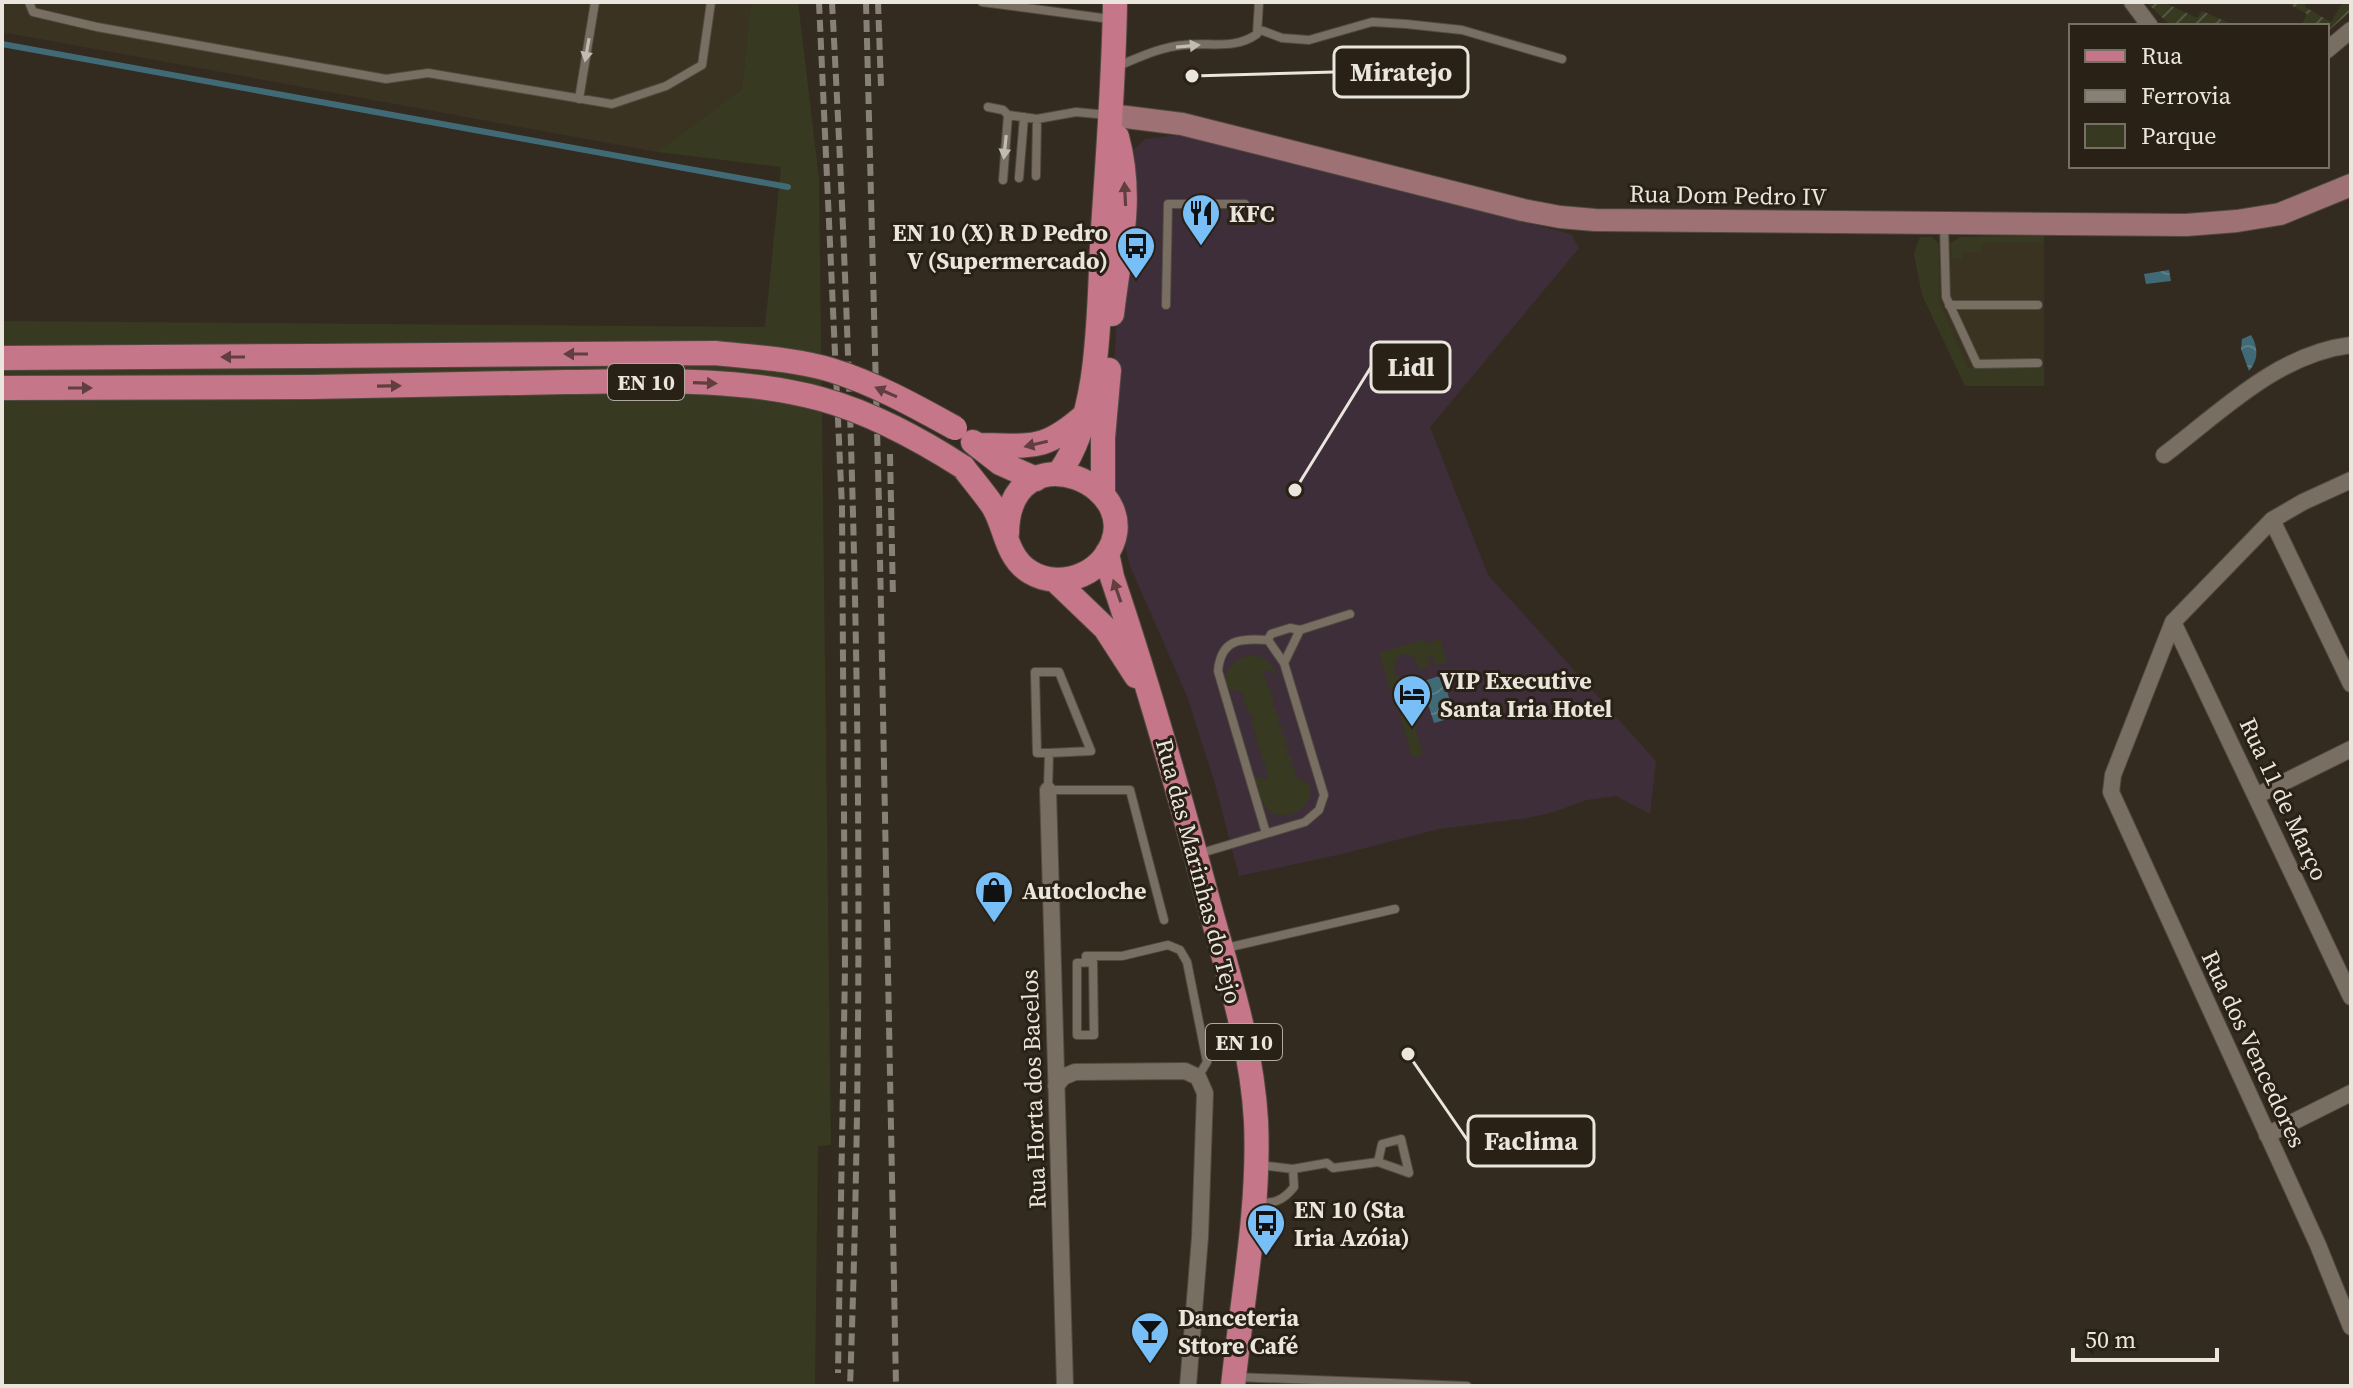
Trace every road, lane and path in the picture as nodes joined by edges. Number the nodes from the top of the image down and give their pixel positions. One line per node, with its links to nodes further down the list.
1 (29, 2): 14 (lane)
2 (595, 2): 14 (lane, one-way to 14)
3 (711, 2): 14 (lane)
4 (982, 2): 7 (lane)
5 (1259, 2): 9 (lane)
6 (2132, 2): 8 (street)
7 (1115, 11): 13 (main road)
8 (2148, 24)
9 (1258, 29): 12 (lane); 13 (lane, one-way to 9)
10 (2351, 30): 11 (street)
11 (2338, 46)
12 (1562, 59)
13 (1114, 68): 17 (main road)
14 (579, 99)
15 (988, 107): 16 (lane)
16 (1008, 115): 18 (lane); 22 (lane, one-way to 22)
17 (1110, 115): 19 (lane); 25 (street, Rua Dom Pedro IV); 33 (main road); 38 (main road, one-way to 17)
18 (1024, 117): 19 (lane); 21 (lane)
19 (1037, 119): 20 (lane)
20 (1036, 176)
21 (1019, 178)
22 (1003, 180)
23 (2351, 185): 25 (street, Rua Dom Pedro IV)
24 (1245, 204): 26 (lane)
25 (1944, 224): 27 (lane)
26 (1166, 305)
27 (1949, 305): 28 (lane); 31 (lane)
28 (2038, 305)
29 (2351, 345): 35 (street)
30 (2, 358): 34 (main road, EN 10, one-way to 30, bridge)
31 (2038, 363)
32 (2, 388): 40 (main road, EN 10, one-way to 40, bridge)
33 (1085, 415): 34 (main road, one-way to 34); 36 (main road)
34 (977, 445): 36 (main road, EN 10)
35 (2164, 455)
36 (1047, 476): 38 (main road); 40 (main road)
37 (2351, 480): 39 (street)
38 (1103, 495): 41 (main road)
39 (2272, 520): 44 (street); 48 (street)
40 (1007, 534): 42 (main road)
41 (1107, 553): 42 (main road); 49 (main road, Rua das Marinhas do Tejo / EN 10, one-way to 41)
42 (1056, 581): 49 (main road, EN 10)
43 (1350, 614): 45 (lane)
44 (2173, 622): 53 (street, Rua 11 de Março); 68 (street, Rua dos Vencedores)
45 (1300, 630): 46 (lane); 47 (lane)
46 (1268, 640): 47 (lane); 54 (lane)
47 (1284, 663): 54 (lane)
48 (2351, 684)
49 (1154, 709): 55 (main road, Rua das Marinhas do Tejo / EN 10)
50 (2351, 749): 53 (street)
51 (1049, 753): 51 (lane); 52 (lane)
52 (1048, 790): 57 (lane); 61 (street, Rua Horta dos Bacelos)
53 (2256, 796): 62 (street, Rua 11 de Março)
54 (1266, 833): 55 (lane)
55 (1196, 855): 58 (main road, Rua das Marinhas do Tejo / EN 10)
56 (1395, 909): 58 (lane)
57 (1164, 920)
58 (1221, 950): 70 (main road, Rua das Marinhas do Tejo / EN 10)
59 (1086, 962): 60 (lane); 64 (lane); 65 (lane)
60 (1077, 981): 61 (lane); 64 (lane)
61 (1053, 982): 63 (street, Rua Horta dos Bacelos)
62 (2351, 997)
63 (1054, 1014): 64 (lane); 66 (street, Rua Horta dos Bacelos)
64 (1077, 1014)
65 (1198, 1077): 66 (street); 76 (street)
66 (1056, 1086): 75 (street, Rua Horta dos Bacelos)
67 (2351, 1093): 68 (street)
68 (2267, 1135): 73 (street, Rua dos Vencedores)
69 (1378, 1162): 69 (lane); 71 (lane)
70 (1255, 1165): 71 (lane); 72 (main road, Rua das Marinhas do Tejo / EN 10)
71 (1293, 1169): 72 (lane)
72 (1253, 1203): 74 (main road, Rua das Marinhas do Tejo / EN 10)
73 (2351, 1327)
74 (1234, 1382): 77 (lane)
75 (1065, 1386)
76 (1188, 1386)
77 (1467, 1386)

